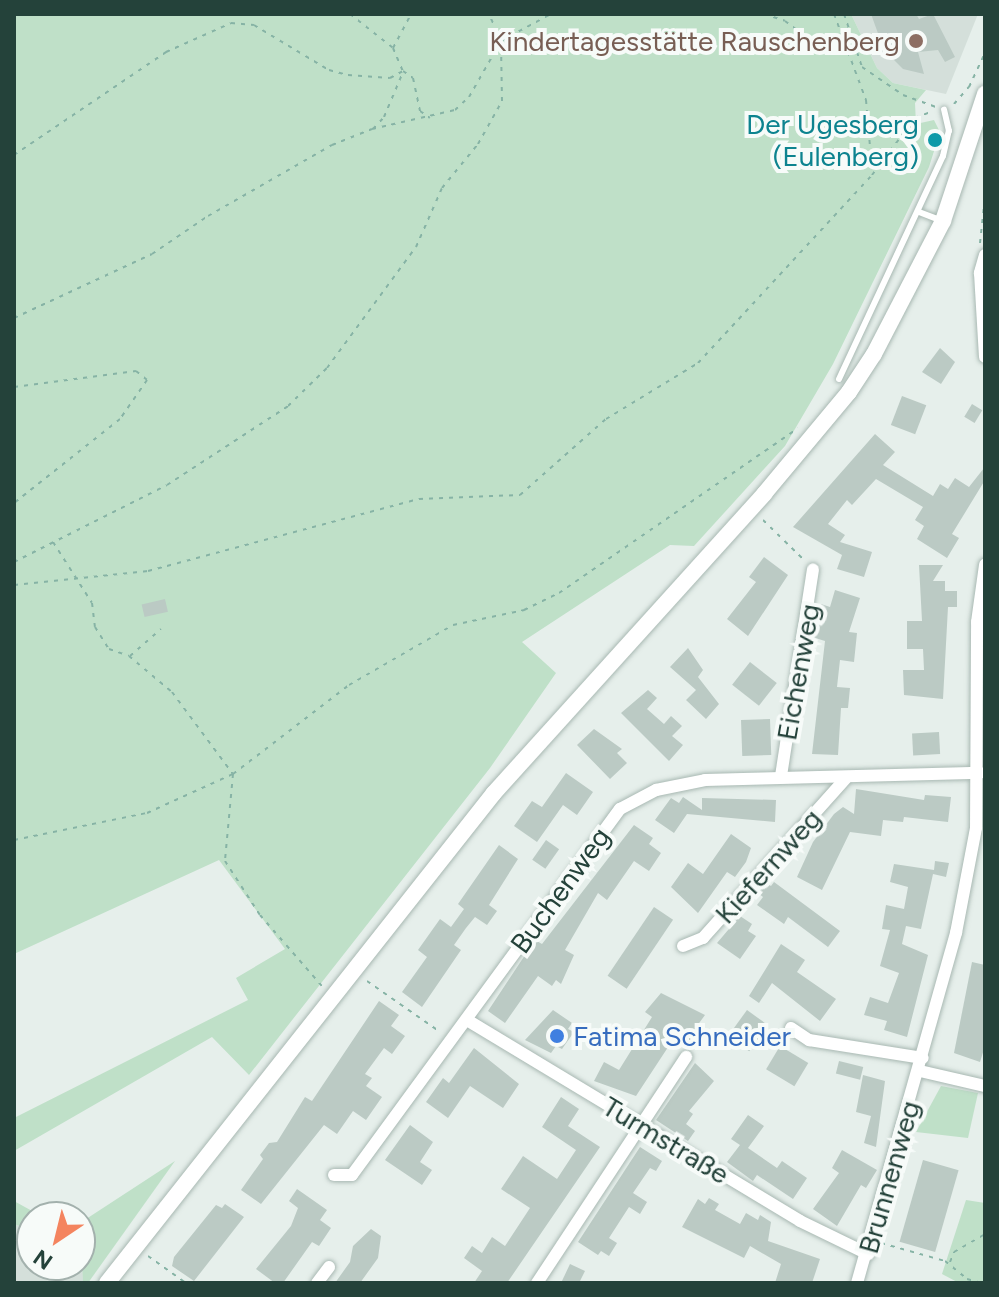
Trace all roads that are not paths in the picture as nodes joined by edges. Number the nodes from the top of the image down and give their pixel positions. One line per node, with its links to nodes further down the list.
1 (985, 94): 4 (main road)
2 (944, 110): 3 (lane)
3 (919, 212): 4 (lane); 7 (lane)
4 (943, 221): 23 (main road)
5 (985, 255): 6 (street)
6 (985, 357)
7 (839, 379)
8 (985, 565): 10 (street, Brunnenweg)
9 (813, 569): 11 (street, Eichenweg)
10 (980, 773): 12 (street, Buchenweg); 17 (street, Brunnenweg)
11 (781, 776): 12 (street, Buchenweg); 14 (street, Buchenweg)
12 (847, 777): 13 (street, Kiefernweg)
13 (683, 946)
14 (467, 1020): 19 (street, Turmstraße); 20 (street, Buchenweg)
15 (791, 1028): 17 (street)
16 (686, 1057): 19 (street)
17 (921, 1064): 18 (street); 21 (street, Brunnenweg)
18 (985, 1086)
19 (642, 1126): 21 (street, Turmstraße); 25 (street)
20 (334, 1175)
21 (868, 1254): 26 (street, Brunnenweg)
22 (329, 1267): 24 (street)
23 (107, 1283)
24 (317, 1283)
25 (537, 1283)
26 (857, 1283)

